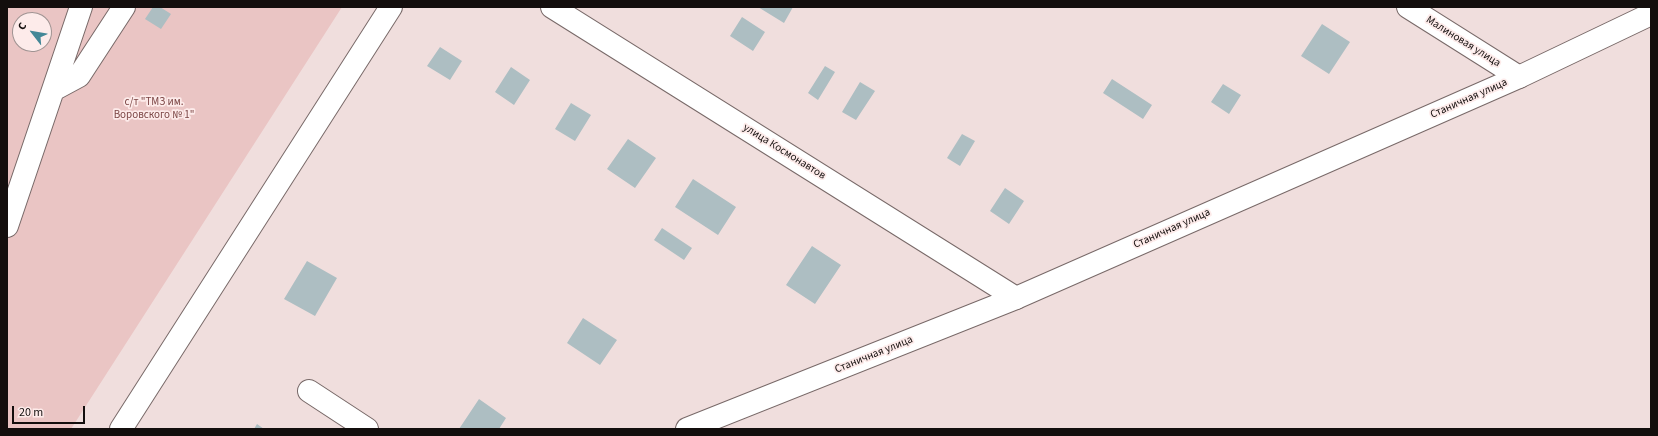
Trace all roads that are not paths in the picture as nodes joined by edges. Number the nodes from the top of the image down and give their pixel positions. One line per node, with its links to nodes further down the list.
1 (81, 7): 8 (street)
2 (124, 7): 8 (street)
3 (390, 7): 12 (street)
4 (552, 7): 10 (street, улица Космонавтов)
5 (1408, 7): 7 (street, Малиновая улица)
6 (1651, 14): 7 (street, Станичная улица)
7 (1519, 77): 10 (street, Станичная улица)
8 (53, 90): 9 (street)
9 (7, 226)
10 (1016, 298): 14 (street, Станичная улица)
11 (309, 391): 13 (street)
12 (121, 429)
13 (367, 429)
14 (687, 429)

